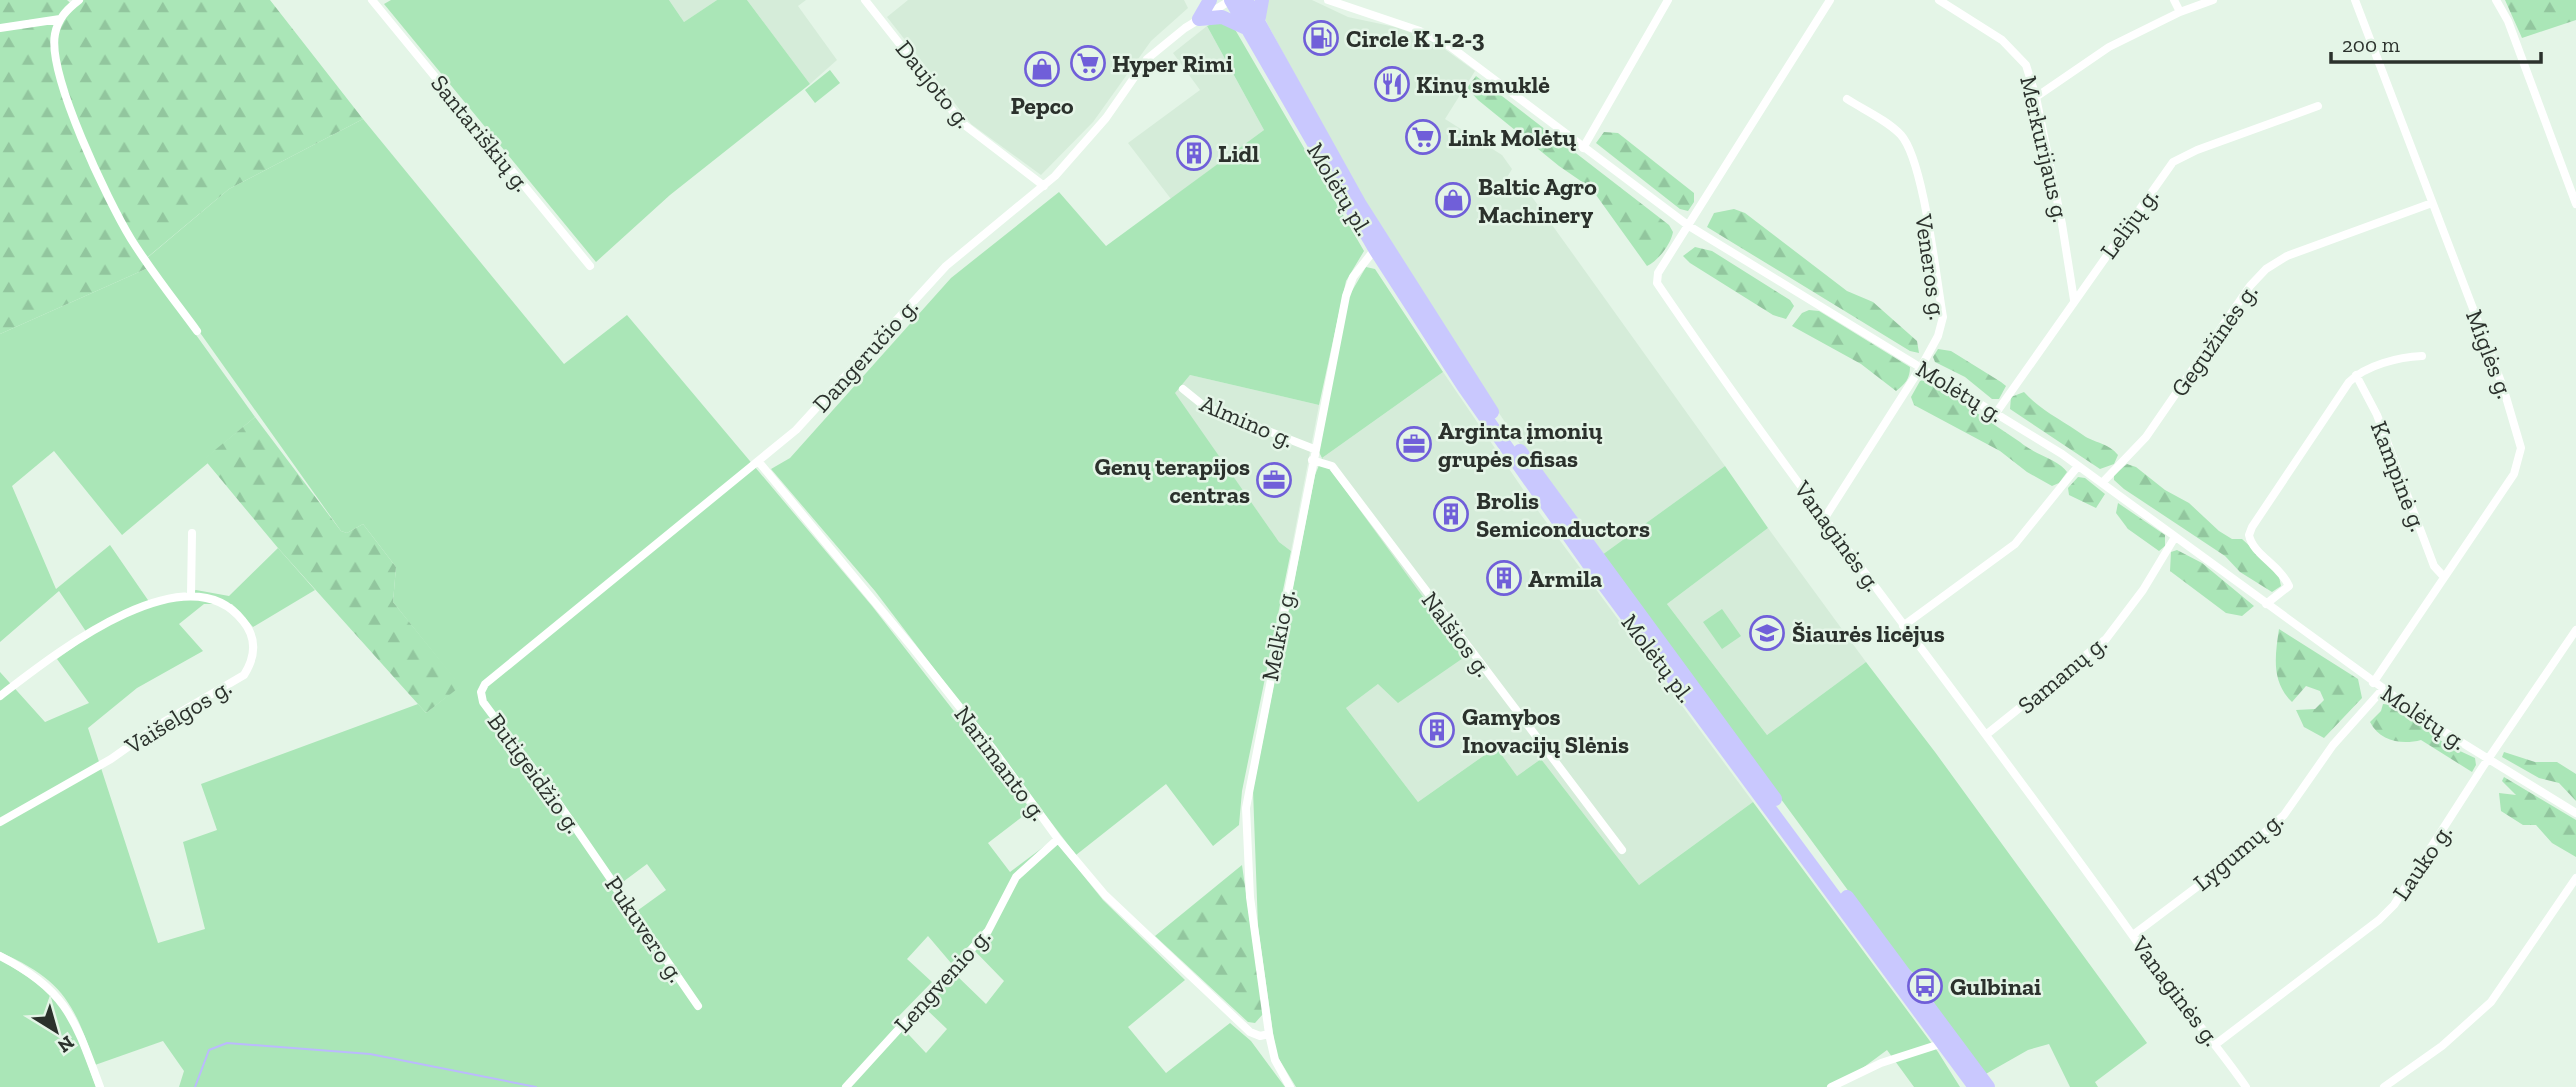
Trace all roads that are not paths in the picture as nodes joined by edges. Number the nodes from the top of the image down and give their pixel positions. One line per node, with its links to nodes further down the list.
1 (79, 0): 16 (street)
2 (372, 0): 29 (street, Santariškių g.)
3 (864, 0): 24 (street, Daujoto g.)
4 (1210, 0): 17 (highway)
5 (1262, 0): 18 (highway)
6 (1328, 0): 23 (street, Molėtų g.)
7 (1668, 0): 23 (street)
8 (1830, 0): 27 (street, Vanaginės g.)
9 (1939, 0): 20 (street, Merkurijaus g.)
10 (2174, 0): 15 (street)
11 (2213, 0): 15 (street)
12 (2355, 0): 25 (street, Miglės g.)
13 (2496, 0): 26 (street)
14 (1236, 1): 17 (street, Dangeručio g.); 18 (highway, Molėtų pl.)
15 (2180, 12): 20 (street)
16 (60, 19): 19 (street); 31 (street)
17 (1199, 19): 18 (highway); 24 (street, Dangeručio g.)
18 (1252, 25): 28 (highway, Molėtų pl.); 73 (highway, Molėtų pl.)
19 (0, 29)
20 (2036, 97): 30 (street, Merkurijaus g.)
21 (1847, 99): 33 (street, Veneros g.)
22 (2318, 106): 30 (street, Lelijų g.)
23 (1583, 148): 27 (street, Molėtų g.)
24 (1044, 186): 39 (street, Dangeručio g.)
25 (2432, 203): 41 (street, Gegužinės g.); 45 (street, Miglės g.)
26 (2576, 204)
27 (1689, 226): 33 (street, Molėtų g.); 42 (street, Vanaginės g.)
28 (1375, 248): 37 (street, Melkio g.); 66 (highway, Molėtų pl.)
29 (590, 266)
30 (2074, 300): 36 (street, Lelijų g.)
31 (197, 331)
32 (2422, 356): 34 (street)
33 (1921, 367): 36 (street, Molėtų g.); 42 (street, Veneros g.)
34 (2356, 375): 45 (street, Kampinė g.); 47 (street)
35 (1183, 389): 37 (street, Almino g.)
36 (1996, 413): 40 (street, Molėtų g.)
37 (1314, 449): 38 (street, Melkio g.)
38 (1312, 460): 59 (street, Nalšios g.); 65 (street, Melkio g.)
39 (758, 461): 52 (street, Dangeručio g.); 58 (street, Narimanto g.)
40 (2078, 466): 41 (street, Molėtų g.); 48 (street)
41 (2102, 483): 44 (street, Molėtų g.)
42 (1824, 519): 48 (street, Vanaginės g.)
43 (192, 533): 46 (street)
44 (2175, 537): 47 (street, Molėtų g.); 54 (street, Samanų g.)
45 (2444, 577): 50 (street, Miglės g.)
46 (191, 595): 53 (street); 57 (street, Vaišelgos g.)
47 (2266, 604): 50 (street, Molėtų g.)
48 (1903, 626): 54 (street, Vanaginės g.)
49 (2576, 630): 55 (street, Lauko g.)
50 (2373, 682): 51 (street, Molėtų g.)
51 (2383, 689): 55 (street, Molėtų g.); 62 (street, Lygumų g.)
52 (481, 692): 60 (street, Butigeidžio g.)
53 (0, 696)
54 (1987, 734): 62 (street, Vanaginės g.)
55 (2488, 759): 56 (street, Molėtų g.); 67 (street, Lauko g.)
56 (2576, 813)
57 (0, 822)
58 (1058, 839): 65 (street, Narimanto g.); 69 (street, Lengvenio g.)
59 (1622, 850)
60 (592, 852): 64 (street, Pukuvero g.)
61 (2576, 878): 75 (street)
62 (2133, 935): 67 (street, Vanaginės g.)
63 (0, 956): 68 (street)
64 (698, 1006)
65 (1269, 1034): 70 (street, Melkio g.)
66 (1943, 1043): 71 (street); 72 (highway, Molėtų pl.)
67 (2216, 1044): 74 (street, Vanaginės g.)
68 (100, 1087)
69 (846, 1087)
70 (1290, 1087)
71 (1831, 1087)
72 (1975, 1087)
73 (1988, 1087)
74 (2246, 1087)
75 (2384, 1087)

